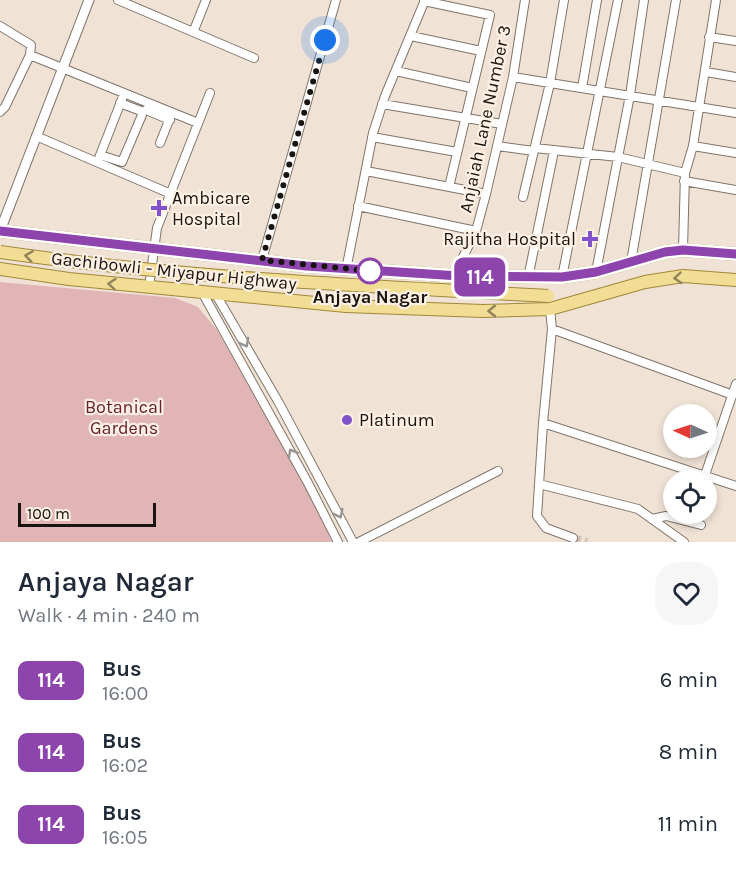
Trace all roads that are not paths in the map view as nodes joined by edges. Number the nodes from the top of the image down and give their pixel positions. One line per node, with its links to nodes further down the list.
1 (89, 0): 21 (street)
2 (118, 0): 14 (street)
3 (206, 0): 14 (street)
4 (336, 0): 72 (street)
5 (424, 0): 15 (street); 18 (street)
6 (525, 0): 24 (street, Anjaiah Lane Number 3)
7 (564, 0): 26 (street)
8 (597, 0): 28 (street)
9 (618, 0): 29 (street)
10 (644, 0): 32 (street)
11 (676, 0): 33 (street)
12 (716, 0): 16 (street)
13 (0, 26): 19 (street)
14 (194, 30): 20 (street)
15 (411, 36): 18 (street); 22 (street)
16 (710, 37): 17 (street); 23 (street)
17 (736, 42)
18 (481, 51): 27 (street)
19 (30, 55): 21 (street); 38 (street)
20 (254, 58)
21 (62, 69): 30 (street); 44 (street)
22 (396, 71): 27 (street); 35 (street)
23 (706, 72): 25 (street); 37 (street)
24 (513, 77): 26 (street); 43 (street, Anjaiah Lane Number 3)
25 (736, 77)
26 (550, 83): 28 (street); 49 (street)
27 (472, 88): 41 (street)
28 (582, 88): 29 (street)
29 (601, 91): 32 (street); 53 (street)
30 (124, 93): 34 (street); 36 (street)
31 (210, 93): 42 (street)
32 (630, 95): 33 (street); 54 (street)
33 (657, 100): 37 (street); 56 (street)
34 (120, 103): 55 (street); 55 (street)
35 (382, 104): 41 (street); 45 (street)
36 (147, 107): 40 (street); 58 (street)
37 (699, 108): 39 (street); 48 (street)
38 (0, 112)
39 (736, 113)
40 (169, 116): 42 (street); 46 (street)
41 (465, 118): 43 (street); 51 (street)
42 (198, 123): 62 (street)
43 (502, 124): 47 (street, Anjaiah Lane Number 3)
44 (36, 136): 55 (street); 66 (street)
45 (372, 137): 51 (street); 57 (street)
46 (160, 143)
47 (497, 146): 49 (street); 63 (street, Anjaiah Lane Number 3)
48 (693, 146): 52 (street); 59 (street)
49 (534, 150): 50 (street); 64 (street)
50 (554, 151): 53 (street); 79 (street)
51 (457, 152): 60 (street)
52 (736, 153)
53 (586, 156): 54 (street); 78 (street)
54 (618, 158): 56 (street); 76 (street)
55 (98, 159): 58 (street)
56 (647, 165): 59 (street); 73 (street)
57 (366, 171): 60 (street); 65 (street)
58 (121, 172): 62 (street)
59 (685, 177): 61 (street); 69 (street)
60 (449, 187): 63 (street)
61 (736, 190)
62 (171, 194): 68 (street)
63 (486, 194): 67 (street, Anjaiah Lane Number 3)
64 (523, 197)
65 (358, 206): 67 (street); 75 (street)
66 (0, 231): 68 (main road, Gachibowli - Miyapur Highway)
67 (476, 231): 77 (street, Anjaiah Lane Number 3)
68 (153, 248): 72 (main road, Gachibowli - Miyapur Highway); 81 (street)
69 (683, 250): 71 (main road, Gachibowli - Miyapur Highway); 73 (main road, Gachibowli - Miyapur Highway)
70 (0, 252): 83 (main road, one-way to 70, bridge)
71 (736, 254)
72 (262, 260): 75 (main road, Gachibowli - Miyapur Highway)
73 (631, 262): 76 (main road, Gachibowli - Miyapur Highway)
74 (0, 270): 81 (main road, Gachibowli - Miyapur Highway, one-way to 74)
75 (346, 270): 77 (main road, Gachibowli - Miyapur Highway)
76 (596, 272): 78 (main road, Gachibowli - Miyapur Highway)
77 (459, 276): 79 (main road, Gachibowli - Miyapur Highway)
78 (562, 277): 79 (main road, Gachibowli - Miyapur Highway)
79 (528, 278)
80 (736, 280): 83 (main road, Gachibowli - Miyapur Highway, one-way to 83)
81 (149, 287): 82 (main road, Gachibowli - Miyapur Highway)
82 (208, 293): 84 (main road, Gachibowli - Miyapur Highway, one-way to 82); 98 (street, one-way to 82); 99 (street, one-way to 99)
83 (583, 298): 84 (main road, Gachibowli - Miyapur Highway)
84 (550, 309): 85 (street)
85 (552, 329): 87 (street); 88 (street)
86 (736, 384): 87 (street)
87 (733, 395): 90 (street)
88 (543, 423): 89 (street); 93 (street)
89 (689, 470)
90 (707, 470)
91 (498, 471): 100 (street)
92 (717, 479): 94 (street)
93 (539, 484): 95 (street); 97 (street)
94 (736, 486)
95 (652, 519): 96 (street); 101 (street)
96 (701, 525)
97 (573, 538)
98 (338, 542)
99 (353, 542)
100 (359, 542)
101 (684, 542)

